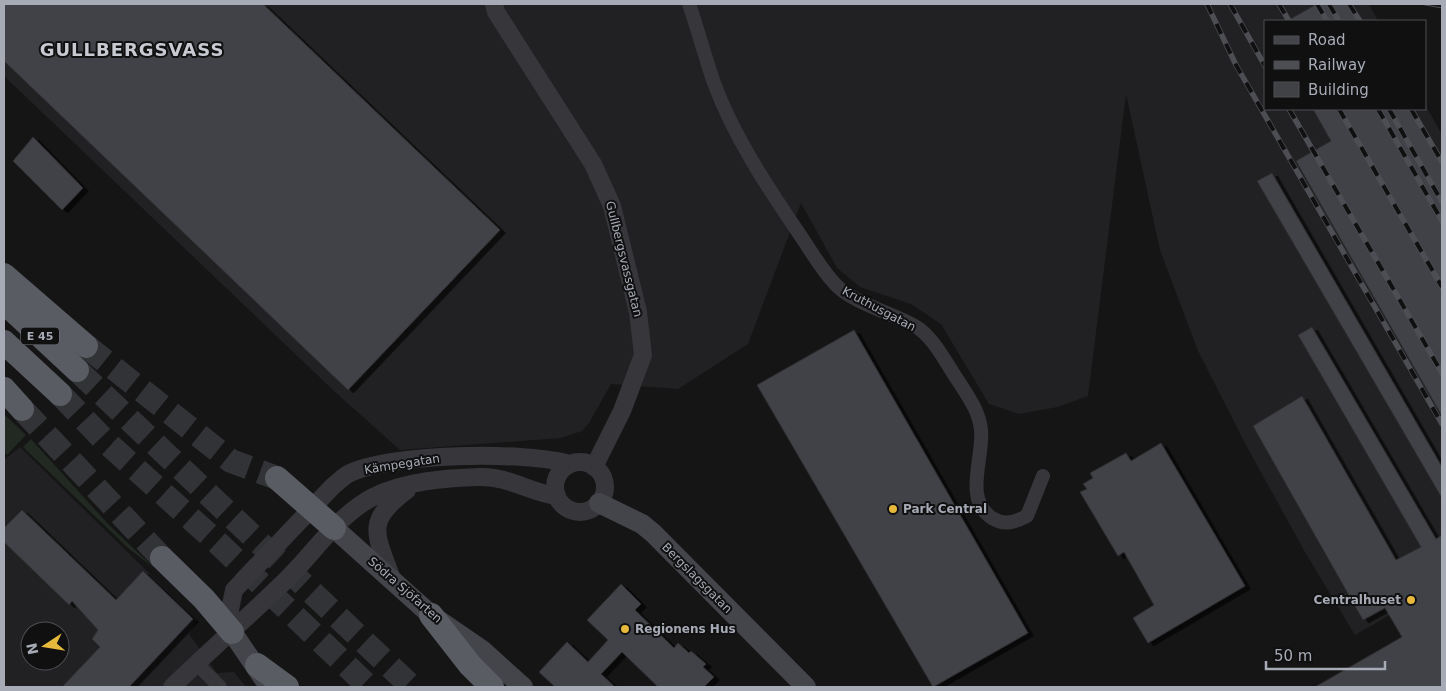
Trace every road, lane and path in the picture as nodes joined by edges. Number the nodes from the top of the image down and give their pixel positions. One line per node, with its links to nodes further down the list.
1 (689, 4): 13 (street, Kruthusgatan)
2 (492, 6): 12 (street, Gullbergsvassgatan)
3 (4, 275): 6 (highway)
4 (4, 302): 7 (highway, E 45)
5 (4, 342): 9 (highway, E 45)
6 (86, 346)
7 (77, 370)
8 (4, 389): 10 (highway)
9 (60, 394)
10 (22, 410)
11 (570, 464): 12 (street); 16 (street); 18 (street, Kämpegatan)
12 (594, 467): 17 (street)
13 (1043, 476)
14 (276, 478): 18 (highway)
15 (416, 484): 16 (street, Kämpegatan); 19 (street, Kämpegatan); 21 (street, Kämpegatan)
16 (557, 496): 17 (street)
17 (599, 503): 32 (main road, Bergslagsgatan)
18 (313, 508): 19 (highway); 23 (street, Kämpegatan)
19 (334, 528): 21 (main road, Södra Sjöfarten); 23 (street, Kämpegatan)
20 (162, 558): 23 (highway)
21 (392, 579): 22 (main road, Södra Sjöfarten)
22 (431, 615): 30 (highway); 31 (main road, Södra Sjöfarten)
23 (232, 632): 24 (street, Kämpegatan); 25 (main road)
24 (196, 663): 26 (street, Kämpegatan); 27 (street)
25 (257, 665): 28 (main road); 29 (highway)
26 (172, 687)
27 (220, 687)
28 (269, 687)
29 (287, 687)
30 (492, 687)
31 (523, 687)
32 (806, 687)

